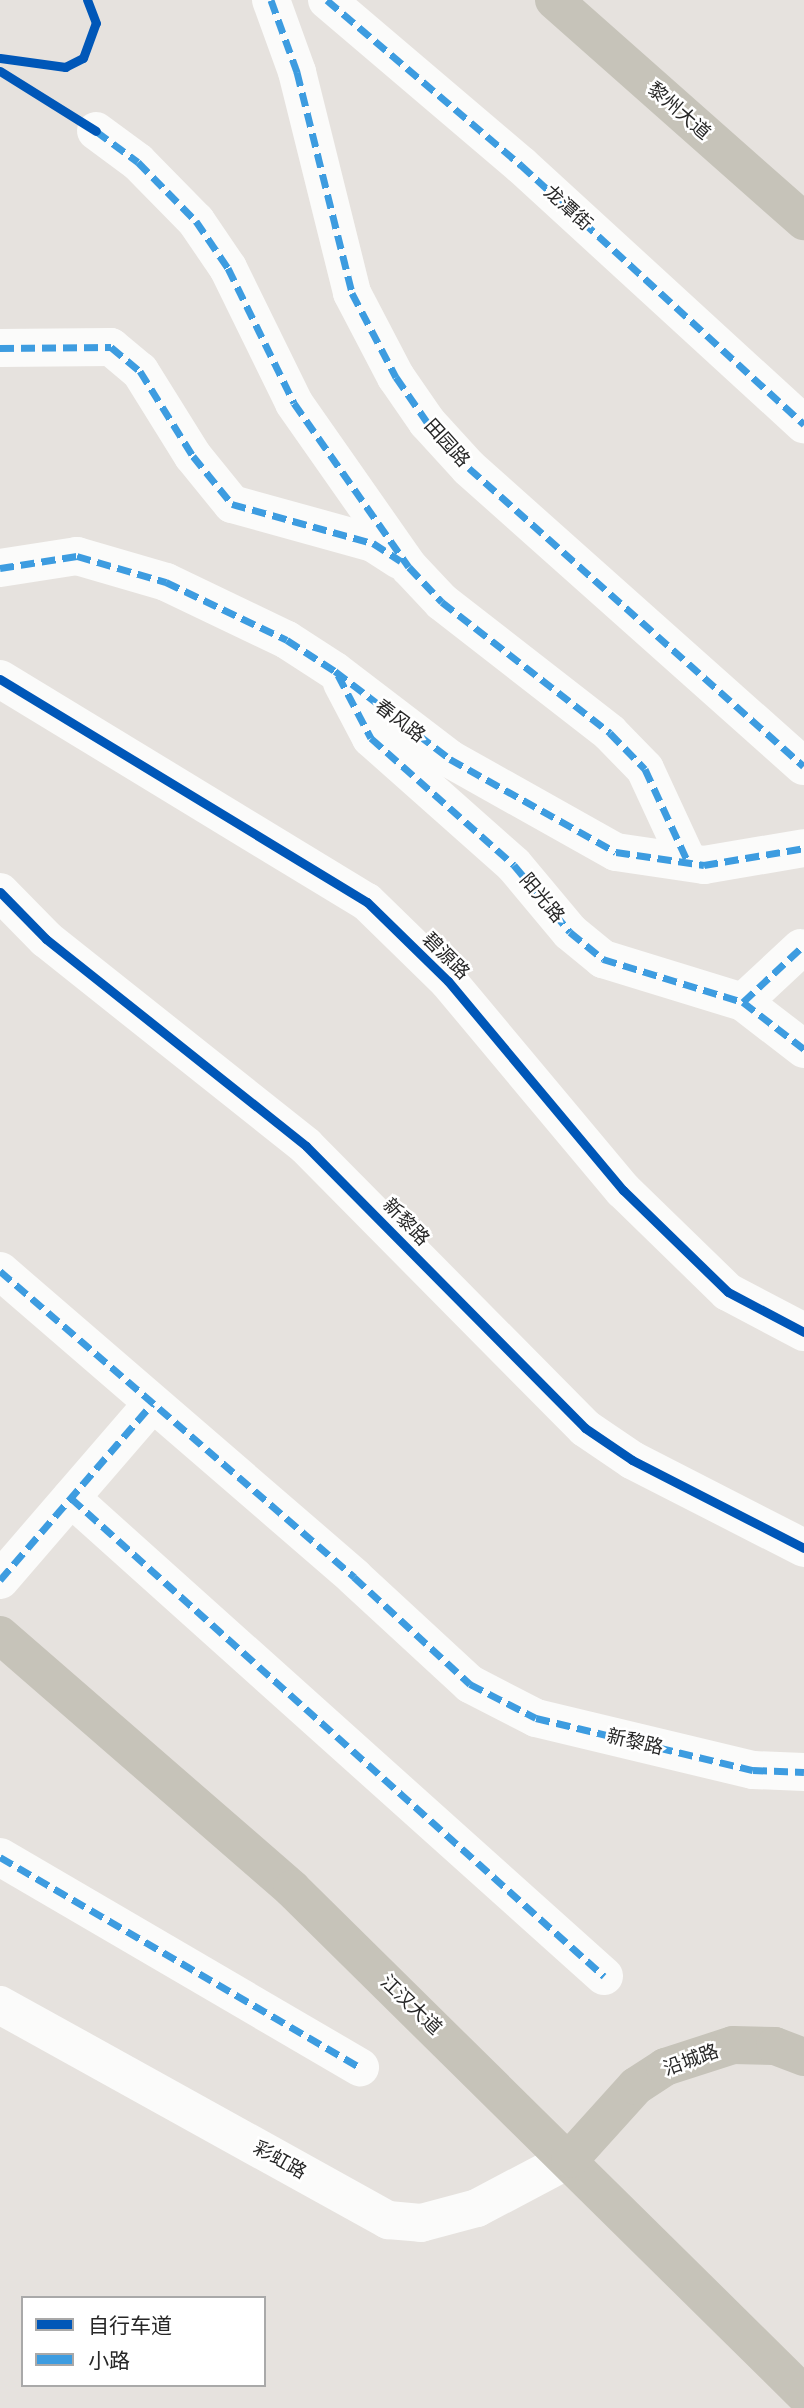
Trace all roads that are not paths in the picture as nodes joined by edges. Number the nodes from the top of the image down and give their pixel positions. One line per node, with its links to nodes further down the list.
1 (271, 0): 12 (street, 田园路)
2 (327, 0): 7 (street, 龙潭街)
3 (554, 0): 5 (main road, 黎州大道)
4 (96, 131): 8 (street)
5 (804, 221)
6 (0, 348): 8 (street)
7 (804, 424)
8 (409, 567): 14 (street)
9 (0, 568): 10 (street, 春风路)
10 (335, 671): 14 (street, 春风路); 17 (street, 阳光路)
11 (0, 679): 20 (street, 碧源路)
12 (804, 766)
13 (804, 848): 14 (street, 春风路)
14 (688, 862)
15 (0, 892): 23 (street, 新黎路)
16 (801, 948): 17 (street)
17 (743, 1002): 18 (street, 阳光路)
18 (804, 1049)
19 (0, 1271): 21 (street, 新黎路)
20 (804, 1332)
21 (152, 1404): 22 (street); 26 (street, 新黎路)
22 (71, 1498): 24 (street); 28 (street)
23 (804, 1548)
24 (0, 1580)
25 (0, 1635): 32 (main road, 江汉大道)
26 (804, 1772)
27 (0, 1857): 31 (street)
28 (604, 1976)
29 (0, 2005): 32 (street, 彩虹路)
30 (804, 2057): 32 (main road, 沿城路)
31 (360, 2067)
32 (570, 2159): 33 (main road, 江汉大道)
33 (804, 2394)

